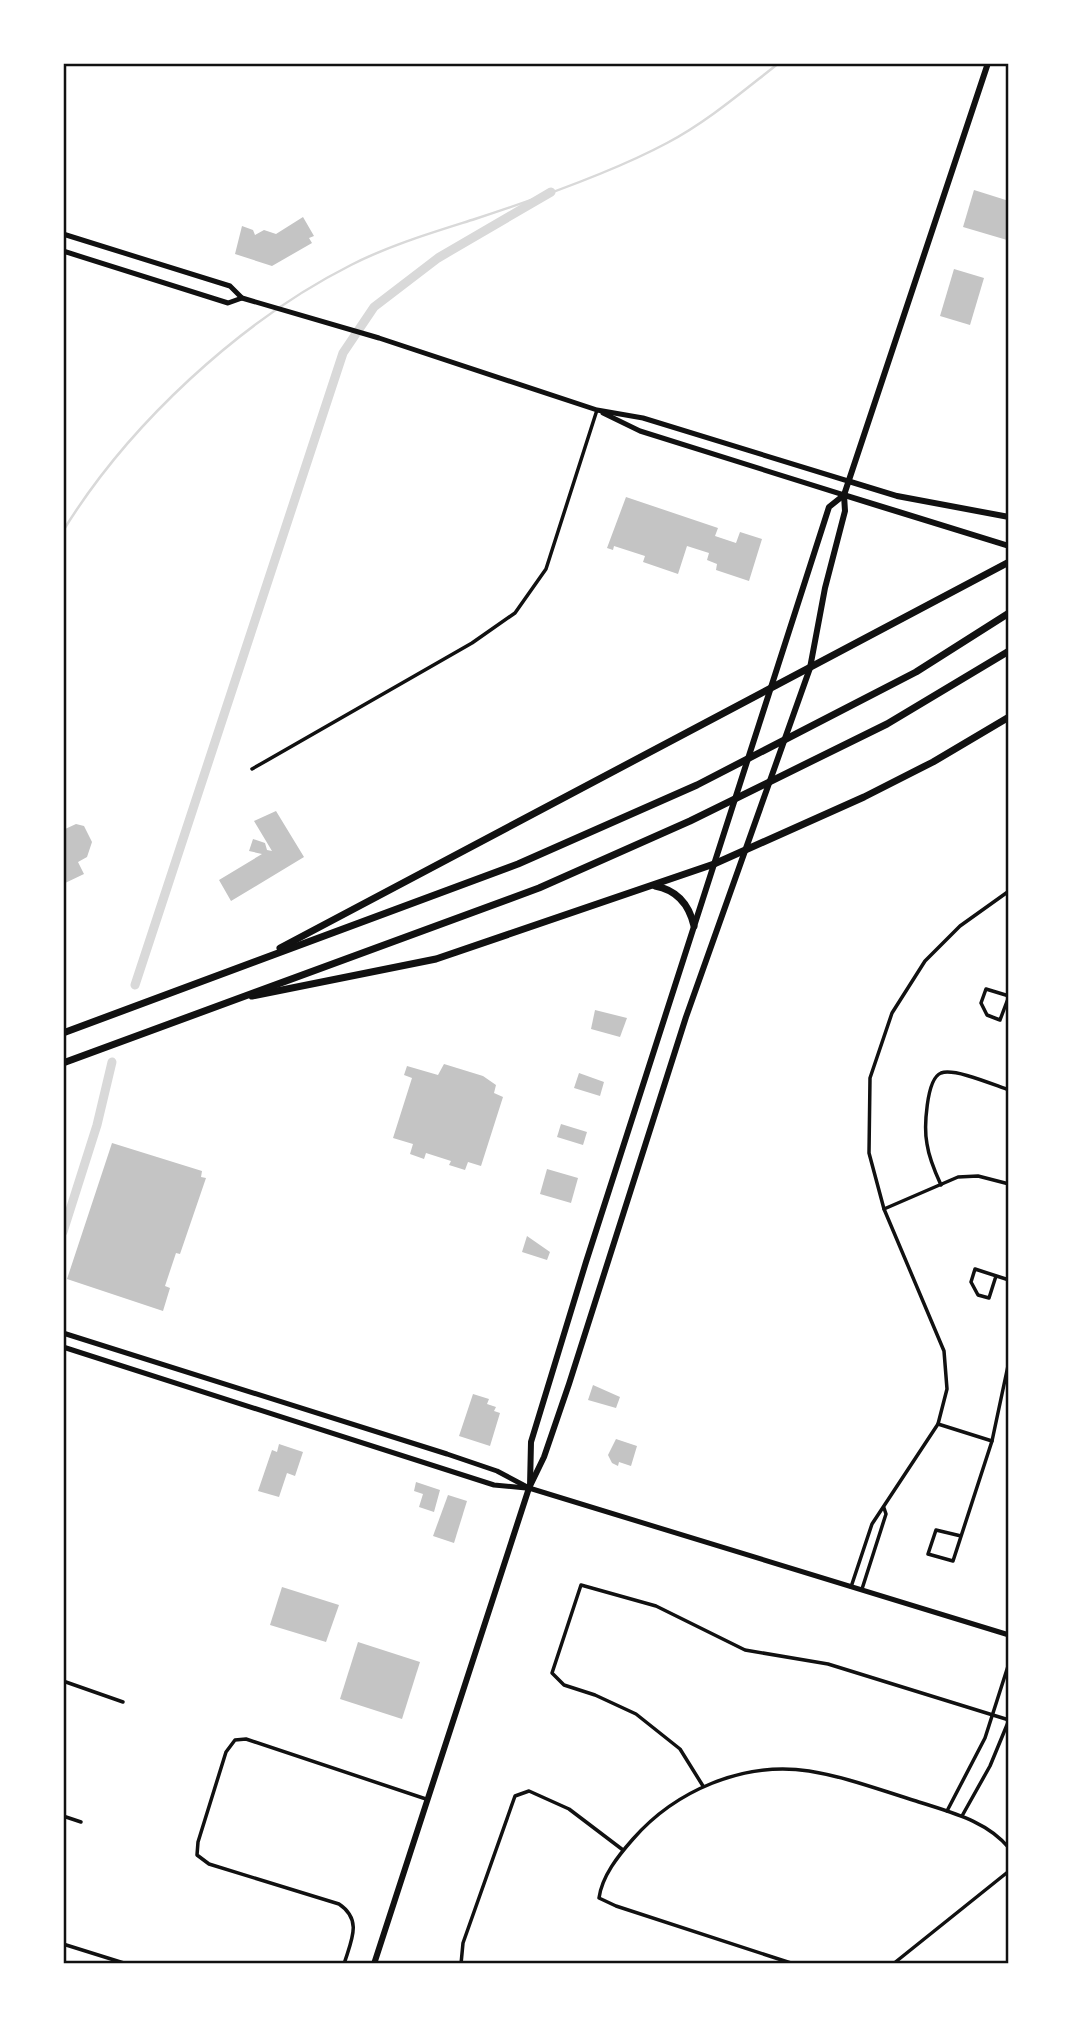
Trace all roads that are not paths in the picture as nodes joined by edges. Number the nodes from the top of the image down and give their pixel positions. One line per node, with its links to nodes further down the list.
1 (988, 63): 8 (main road)
2 (63, 234): 3 (main road)
3 (106, 247): 5 (main road); 6 (main road)
4 (63, 251): 5 (main road)
5 (100, 263): 6 (main road)
6 (242, 299): 7 (main road)
7 (597, 410): 8 (main road); 9 (main road); 18 (street)
8 (848, 481): 9 (main road); 10 (main road)
9 (844, 495): 11 (main road); 15 (main road); 16 (main road)
10 (1009, 517)
11 (1009, 546)
12 (1009, 562): 15 (highway)
13 (1009, 613): 24 (highway)
14 (1009, 651): 26 (highway)
15 (810, 668): 16 (highway); 19 (main road)
16 (767, 692): 20 (main road); 24 (highway)
17 (1009, 717): 19 (highway)
18 (252, 769)
19 (748, 847): 20 (highway); 40 (main road)
20 (714, 864): 21 (highway); 23 (main road)
21 (654, 886): 23 (highway); 26 (highway)
22 (1009, 891): 32 (street)
23 (694, 926): 40 (main road)
24 (254, 961): 27 (highway)
25 (1009, 996): 25 (street)
26 (228, 1001): 28 (highway)
27 (63, 1033)
28 (63, 1062)
29 (1009, 1090): 31 (street)
30 (1009, 1184): 31 (street)
31 (941, 1185): 32 (street)
32 (884, 1209): 38 (street)
33 (996, 1276): 33 (street); 34 (street)
34 (1009, 1280)
35 (63, 1333): 40 (main road)
36 (63, 1347): 40 (main road)
37 (1009, 1361): 39 (street)
38 (938, 1424): 39 (street); 41 (street)
39 (992, 1441): 42 (street)
40 (530, 1488): 45 (main road); 54 (main road)
41 (884, 1508): 43 (street); 44 (street)
42 (961, 1536): 42 (street)
43 (862, 1553): 44 (street); 45 (street)
44 (872, 1556): 46 (street)
45 (851, 1587): 46 (main road)
46 (862, 1591): 47 (main road)
47 (1009, 1635)
48 (1009, 1663): 51 (street)
49 (63, 1681): 50 (street)
50 (123, 1702)
51 (993, 1714): 52 (street); 53 (street); 55 (street)
52 (1009, 1720): 57 (street)
53 (703, 1786): 55 (street); 60 (street)
54 (426, 1800): 65 (street); 66 (main road)
55 (947, 1811): 57 (street)
56 (63, 1816): 58 (street)
57 (962, 1816): 59 (street)
58 (82, 1822)
59 (1009, 1848)
60 (623, 1850): 63 (street); 67 (street)
61 (1009, 1871): 68 (street)
62 (63, 1944): 64 (street)
63 (461, 1963)
64 (127, 1964)
65 (344, 1964)
66 (374, 1964)
67 (794, 1964)
68 (892, 1964)

